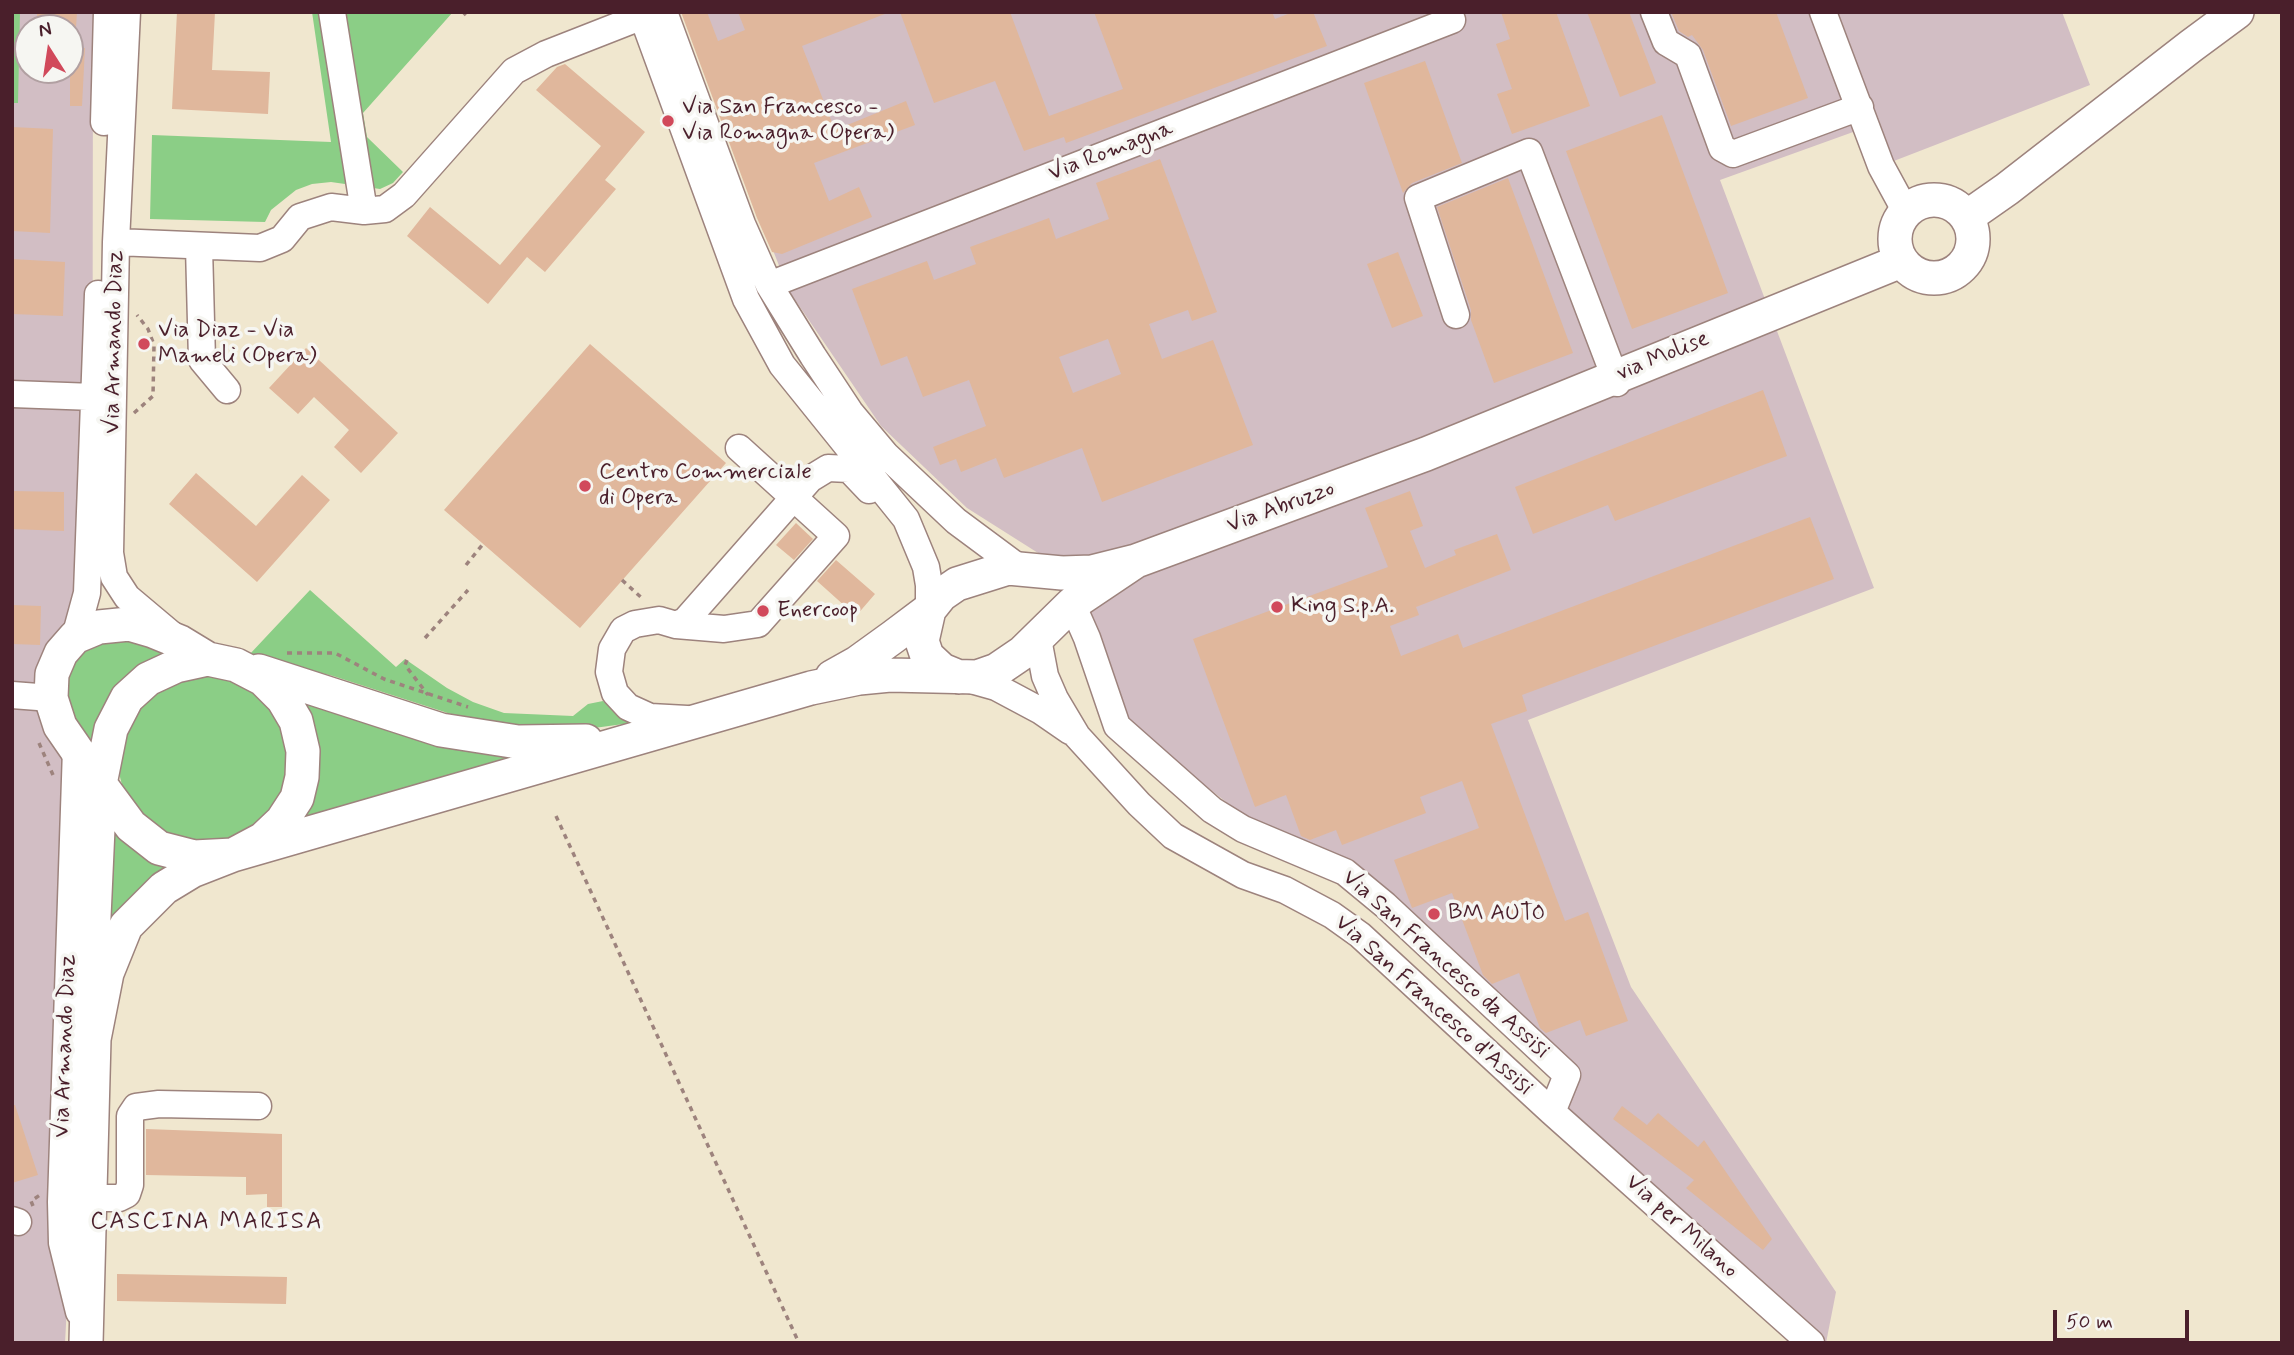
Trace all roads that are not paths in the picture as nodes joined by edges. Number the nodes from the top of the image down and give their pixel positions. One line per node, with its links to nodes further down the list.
1 (107, 12): 21 (street, Via Armando Diaz)
2 (127, 12): 13 (street, Via Armando Diaz)
3 (332, 12): 10 (street)
4 (1654, 12): 9 (street)
5 (1823, 12): 9 (street)
6 (2237, 12): 12 (main road)
7 (649, 13): 10 (street); 16 (street); 25 (street)
8 (1452, 20): 16 (street, Via Romagna)
9 (1860, 107): 11 (street)
10 (364, 211): 14 (street)
11 (1906, 212): 12 (main road); 15 (main road)
12 (1967, 217): 15 (main road)
13 (116, 242): 14 (street); 33 (street, Via Armando Diaz)
14 (199, 247): 19 (street)
15 (1901, 261): 18 (main road, via Molise)
16 (769, 285): 27 (street)
17 (1456, 315): 18 (street)
18 (1616, 380): 23 (main road, via Molise)
19 (227, 390)
20 (12, 394): 21 (street)
21 (94, 397): 31 (street, Via Armando Diaz)
22 (739, 448): 24 (street)
23 (1426, 454): 26 (main road, Via Abruzzo)
24 (794, 499): 25 (street); 30 (street); 30 (street)
25 (906, 519): 29 (street)
26 (1136, 561): 27 (main road, Via Abruzzo); 28 (main road, Via Abruzzo)
27 (1022, 570): 29 (main road); 32 (main road)
28 (1072, 604): 32 (main road, Via Abruzzo); 47 (street, Via San Francesco da Assisi)
29 (929, 610): 35 (main road); 36 (main road)
30 (676, 625): 39 (street)
31 (75, 637): 33 (main road, Via Armando Diaz); 38 (main road, Via Armando Diaz)
32 (1038, 639): 35 (main road); 40 (street, Via San Francesco d'Assisi)
33 (180, 642): 34 (main road, Via Armando Diaz)
34 (222, 662): 41 (main road); 43 (main road); 44 (main road)
35 (959, 677): 36 (main road); 40 (street, Via San Francesco d'Assisi)
36 (811, 688): 39 (main road)
37 (12, 695): 38 (street)
38 (51, 698): 42 (main road, Via Armando Diaz)
39 (700, 720): 41 (main road)
40 (1077, 736): 47 (street, Via San Francesco d'Assisi)
41 (631, 740): 44 (main road)
42 (76, 749): 43 (main road, Via Armando Diaz); 49 (street, Via Armando Diaz)
43 (100, 784): 44 (main road); 45 (main road)
44 (233, 855): 45 (main road)
45 (94, 1039): 48 (main road)
46 (258, 1106): 48 (street)
47 (1552, 1112): 50 (street, Via per Milano)
48 (90, 1199): 49 (main road)
49 (86, 1341)
50 (1811, 1343)

